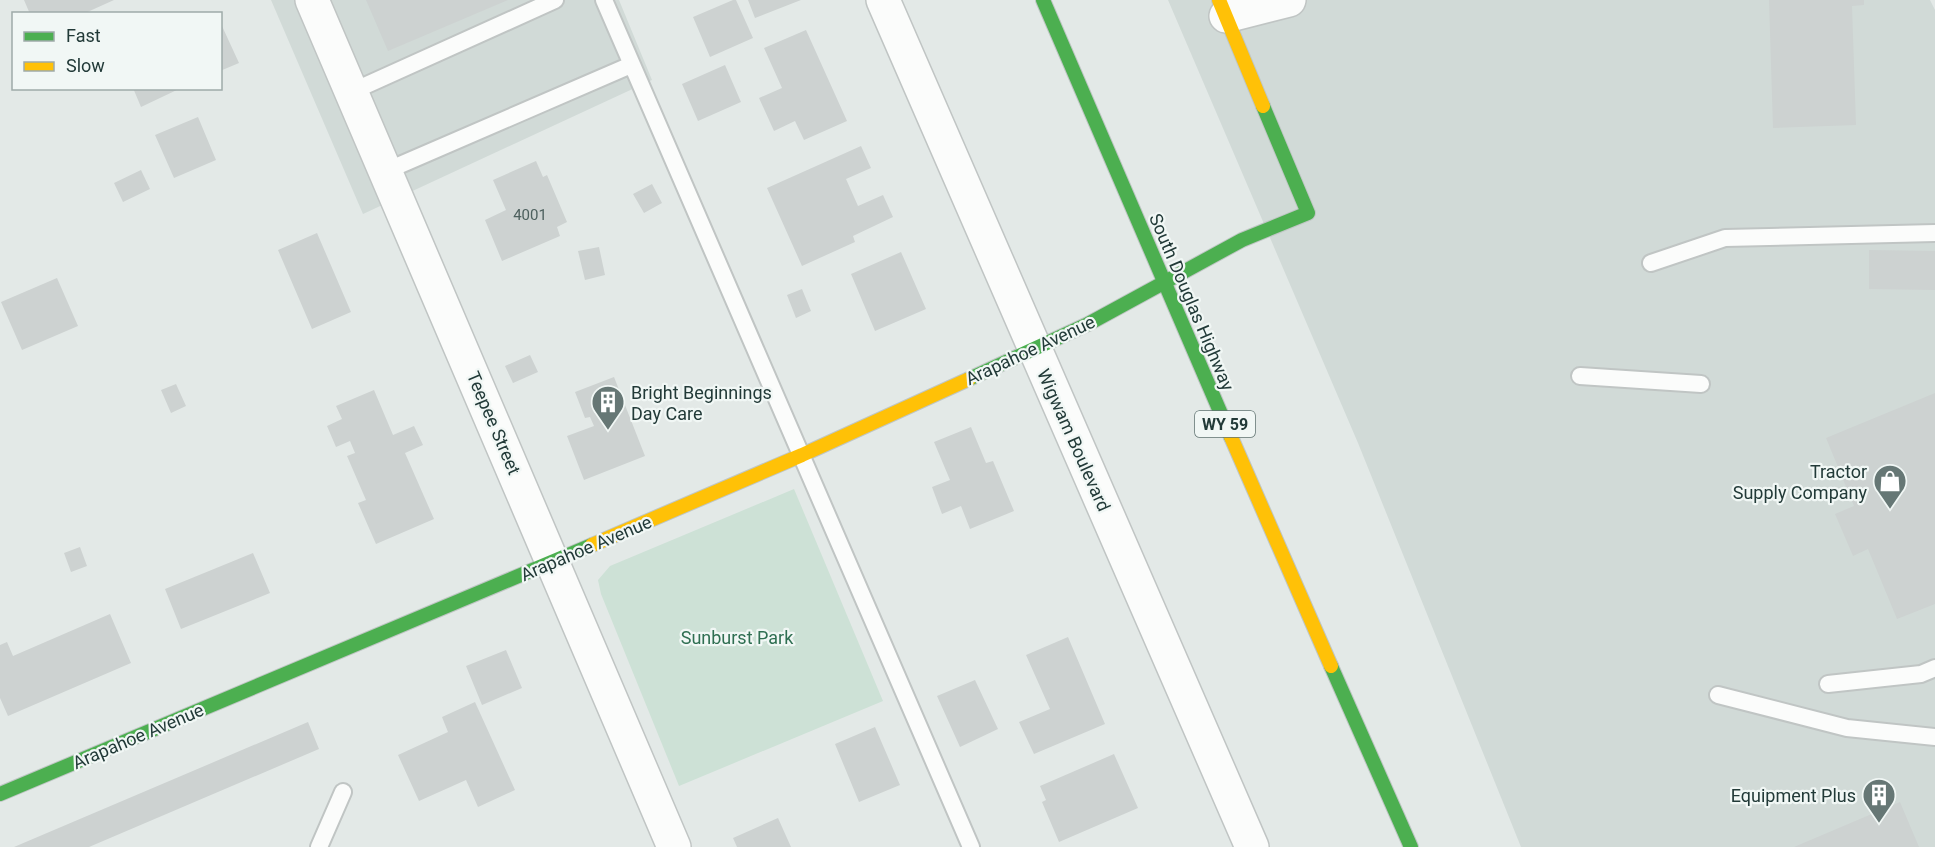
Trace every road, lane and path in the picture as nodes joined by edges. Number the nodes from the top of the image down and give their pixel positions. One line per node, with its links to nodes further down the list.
1 (312, 0): 9 (street, Teepee Street)
2 (555, 0): 9 (lane)
3 (604, 0): 8 (lane)
4 (883, 0): 14 (street, Wigwam Boulevard)
5 (1043, 0): 13 (main road, South Douglas Highway / WY 59)
6 (1289, 0): 7 (street)
7 (1222, 8): 13 (main road, Arapahoe Avenue)
8 (632, 65): 10 (lane); 17 (lane)
9 (351, 92): 10 (street, Teepee Street)
10 (386, 171): 18 (street, Teepee Street)
11 (1935, 233): 12 (lane)
12 (1651, 263)
13 (1163, 283): 14 (main road, Arapahoe Avenue); 29 (main road, South Douglas Highway / WY 59)
14 (1034, 348): 17 (main road, Arapahoe Avenue); 28 (street, Wigwam Boulevard)
15 (1580, 376): 16 (lane)
16 (1701, 384)
17 (802, 454): 18 (main road, Arapahoe Avenue); 27 (lane)
18 (554, 562): 24 (main road, Arapahoe Avenue); 26 (street, Teepee Street)
19 (1935, 668): 20 (lane)
20 (1828, 684)
21 (1718, 695): 22 (lane)
22 (1935, 737)
23 (343, 792): 25 (lane)
24 (0, 794)
25 (319, 847)
26 (674, 847)
27 (971, 847)
28 (1252, 847)
29 (1411, 847)

